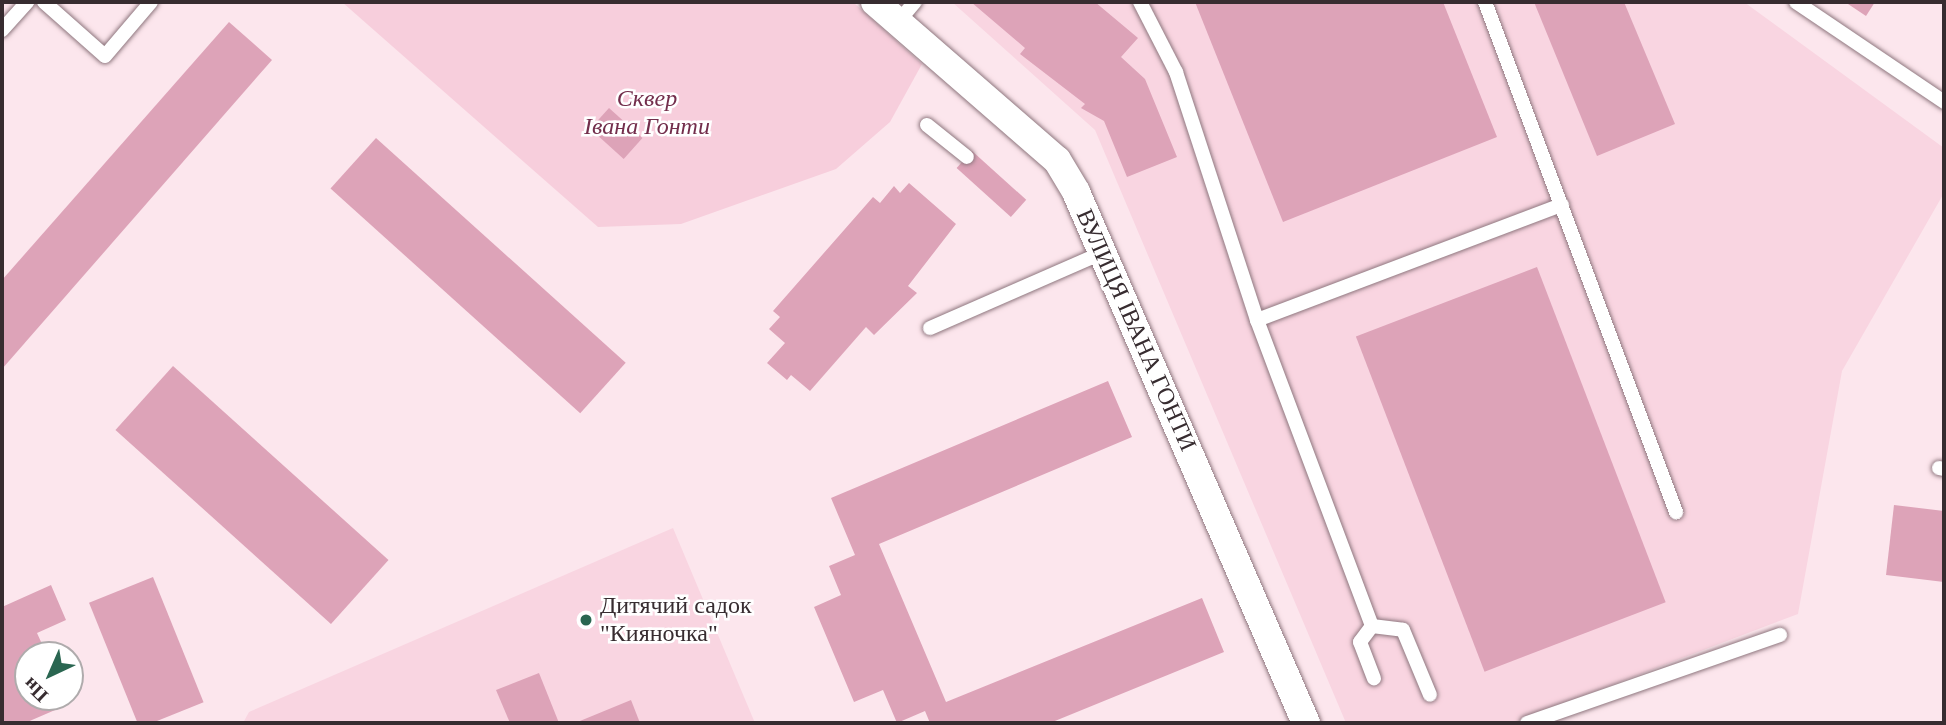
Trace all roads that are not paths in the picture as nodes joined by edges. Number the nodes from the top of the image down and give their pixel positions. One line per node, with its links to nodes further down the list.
1 (27, 2): 9 (lane)
2 (44, 2): 3 (lane)
3 (151, 2)
4 (875, 2): 8 (street, ВУЛИЦЯ ІВАНА ГОНТИ)
5 (1139, 2): 15 (lane)
6 (1485, 2): 13 (lane)
7 (1796, 2): 10 (lane)
8 (906, 12): 14 (street, ВУЛИЦЯ ІВАНА ГОНТИ)
9 (2, 30)
10 (1944, 102)
11 (927, 125): 12 (lane)
12 (967, 157)
13 (1562, 205): 15 (lane); 17 (lane)
14 (1104, 252): 16 (lane); 22 (street, ВУЛИЦЯ ІВАНА ГОНТИ)
15 (1257, 320): 18 (lane)
16 (930, 328)
17 (1676, 512)
18 (1372, 626): 20 (lane); 21 (lane)
19 (1780, 635): 23 (lane)
20 (1374, 678)
21 (1430, 695)
22 (1306, 723)
23 (1527, 723)

